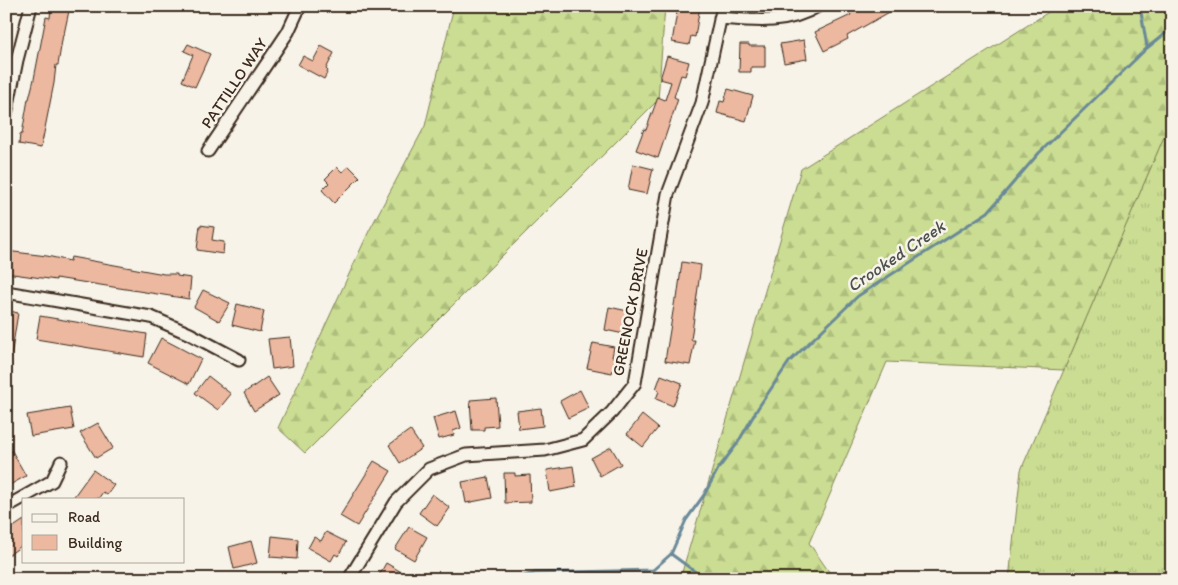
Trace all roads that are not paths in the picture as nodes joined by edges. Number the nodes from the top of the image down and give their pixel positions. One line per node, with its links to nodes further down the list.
1 (31, 6): 6 (street)
2 (300, 6): 7 (street, PATTILLO WAY)
3 (723, 6): 5 (street, GREENOCK DRIVE)
4 (818, 6): 5 (street)
5 (720, 18): 14 (street, GREENOCK DRIVE)
6 (6, 115)
7 (208, 151)
8 (6, 292): 9 (street)
9 (239, 360)
10 (60, 462): 12 (street)
11 (22, 498): 13 (street)
12 (23, 498)
13 (6, 507)
14 (349, 579)

